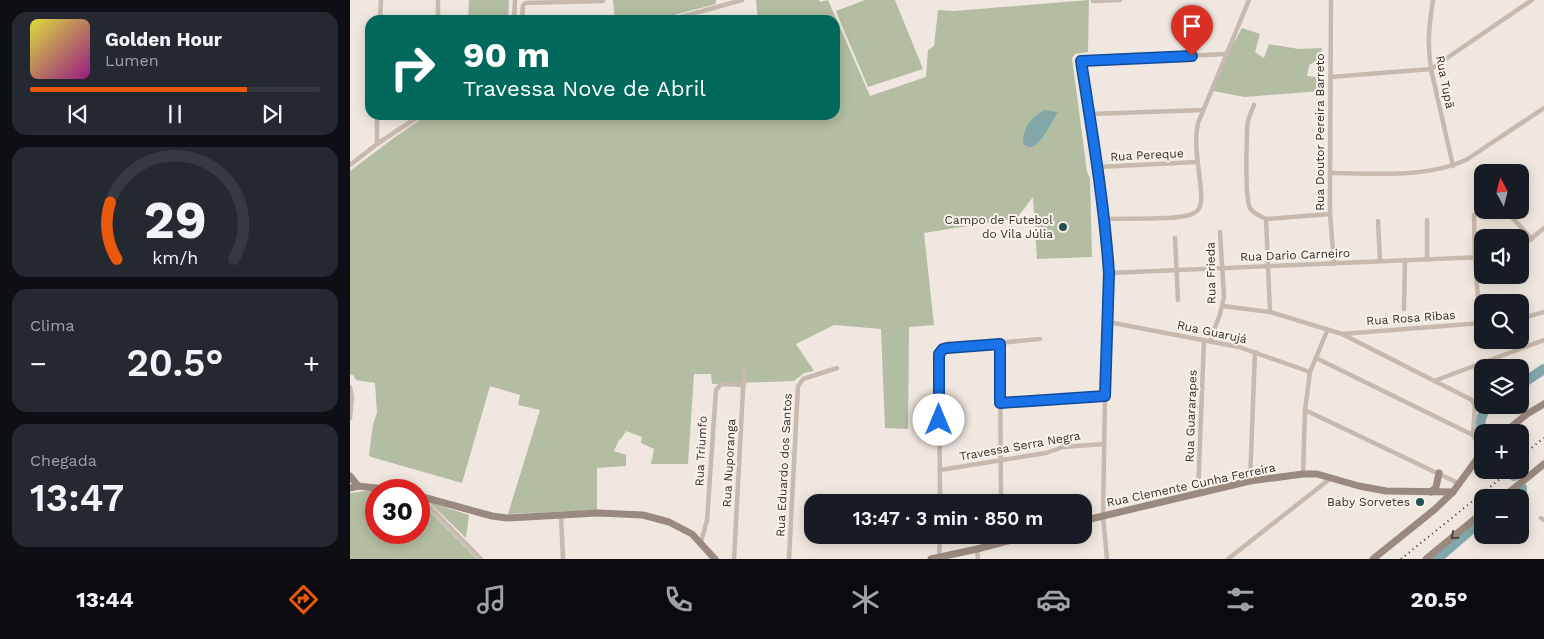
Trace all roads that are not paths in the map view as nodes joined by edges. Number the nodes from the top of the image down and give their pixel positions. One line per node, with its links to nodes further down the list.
1 (381, 0): 12 (street)
2 (438, 0): 13 (street)
3 (515, 0): 14 (street)
4 (742, 0): 16 (street)
5 (1120, 0): 11 (street)
6 (1249, 0): 17 (street)
7 (1331, 0): 19 (street, Rua Doutor Pereira Barreto)
8 (1433, 0): 18 (street, Rua Tupã)
9 (1532, 0): 18 (street)
10 (603, 1): 15 (street)
11 (1093, 1)
12 (380, 15)
13 (438, 15)
14 (514, 15)
15 (522, 15)
16 (688, 15)
17 (1226, 54): 22 (street); 23 (street)
18 (1430, 69): 19 (street); 29 (street, Rua Tupã)
19 (1330, 77): 31 (street, Rua Doutor Pereira Barreto)
20 (1254, 105): 34 (street)
21 (1544, 108): 29 (street)
22 (1203, 110): 23 (street); 27 (street)
23 (1090, 114): 30 (street)
24 (377, 120): 26 (street)
25 (413, 120): 26 (street)
26 (377, 144): 28 (street)
27 (1197, 162): 30 (street, Rua Pereque); 33 (street)
28 (350, 165)
29 (1453, 166): 31 (street)
30 (1098, 168): 33 (street)
31 (1330, 173): 32 (street, Rua Doutor Pereira Barreto)
32 (1330, 214): 34 (street); 47 (street, Rua Doutor Pereira Barreto)
33 (1105, 219): 51 (street)
34 (1266, 219): 48 (street)
35 (1513, 219): 41 (street)
36 (1426, 220): 44 (street)
37 (1378, 221): 46 (street)
38 (1544, 228): 41 (street)
39 (1220, 232): 49 (street, Rua Frieda)
40 (1175, 238): 50 (street)
41 (1532, 238): 42 (street)
42 (1529, 240)
43 (1474, 258): 44 (street, Rua Dario Carneiro)
44 (1427, 259): 45 (street, Rua Dario Carneiro)
45 (1405, 260): 46 (street, Rua Dario Carneiro); 54 (street)
46 (1380, 261): 47 (street, Rua Dario Carneiro)
47 (1334, 264): 48 (street, Rua Dario Carneiro)
48 (1268, 266): 49 (street, Rua Dario Carneiro); 55 (street)
49 (1223, 268): 50 (street, Rua Dario Carneiro); 53 (street, Rua Frieda)
50 (1176, 270): 51 (street, Rua Dario Carneiro); 52 (street)
51 (1109, 273): 58 (street)
52 (1178, 300)
53 (1222, 306): 55 (street); 65 (street, Rua Frieda)
54 (1404, 309)
55 (1270, 312): 60 (street)
56 (1544, 312): 57 (street)
57 (1529, 316)
58 (1108, 322): 63 (street, Rua Guarujá); 75 (street)
59 (1474, 324): 61 (street, Rua Rosa Ribas)
60 (1328, 330): 61 (street); 68 (street)
61 (1342, 334): 72 (street)
62 (1040, 339): 66 (street)
63 (1204, 340): 65 (street, Rua Guarujá); 97 (street, Rua Guararapes)
64 (1544, 340): 72 (street)
65 (1210, 341): 67 (street, Rua Guarujá)
66 (1000, 344): 76 (street); 86 (street)
67 (1255, 352): 71 (street, Rua Guarujá); 91 (street)
68 (1316, 358): 71 (street); 81 (street)
69 (745, 368): 73 (street, Rua Nuporanga)
70 (837, 368): 115 (street, Rua Eduardo dos Santos)
71 (1310, 372): 78 (street)
72 (1434, 381): 81 (street)
73 (743, 384): 106 (street, Rua Triumfo); 114 (street, Rua Nuporanga)
74 (350, 387): 79 (street)
75 (1105, 396): 76 (street); 82 (street)
76 (1000, 403): 83 (street)
77 (1544, 404): 80 (street)
78 (1306, 410): 87 (street); 88 (street)
79 (350, 418)
80 (1515, 424)
81 (1473, 435)
82 (1104, 444): 83 (street, Travessa Serra Negra); 103 (street)
83 (1001, 460): 86 (street, Travessa Serra Negra); 99 (street)
84 (1474, 464): 92 (street)
85 (1544, 464): 94 (street)
86 (940, 470): 98 (street)
87 (1439, 473): 92 (street); 95 (street)
88 (1303, 474): 90 (street, Rua Clemente Cunha Ferreira); 91 (street, Rua Clemente Cunha Ferreira)
89 (350, 476): 93 (street)
90 (1331, 478): 95 (street, Rua Clemente Cunha Ferreira); 119 (street)
91 (1250, 481): 97 (street, Rua Clemente Cunha Ferreira)
92 (1460, 484): 96 (street)
93 (354, 487)
94 (1513, 489)
95 (1431, 492): 96 (street, Rua Clemente Cunha Ferreira)
96 (1453, 492): 120 (street)
97 (1198, 493): 103 (street, Rua Clemente Cunha Ferreira)
98 (940, 494)
99 (1001, 494)
100 (430, 499): 102 (street)
101 (430, 507): 111 (street)
102 (561, 516): 106 (street); 112 (street)
103 (1103, 516): 104 (street, Rua Clemente Cunha Ferreira); 118 (street)
104 (1092, 519)
105 (1474, 520): 121 (street, one-way to 121)
106 (701, 542): 113 (street)
107 (940, 544): 110 (street)
108 (989, 544): 109 (street)
109 (977, 549): 110 (street); 117 (street)
110 (940, 558): 116 (street)
111 (481, 559)
112 (563, 559)
113 (715, 559)
114 (734, 559)
115 (789, 559)
116 (931, 559)
117 (978, 559)
118 (1106, 559)
119 (1228, 559)
120 (1373, 559)
121 (1426, 559)

